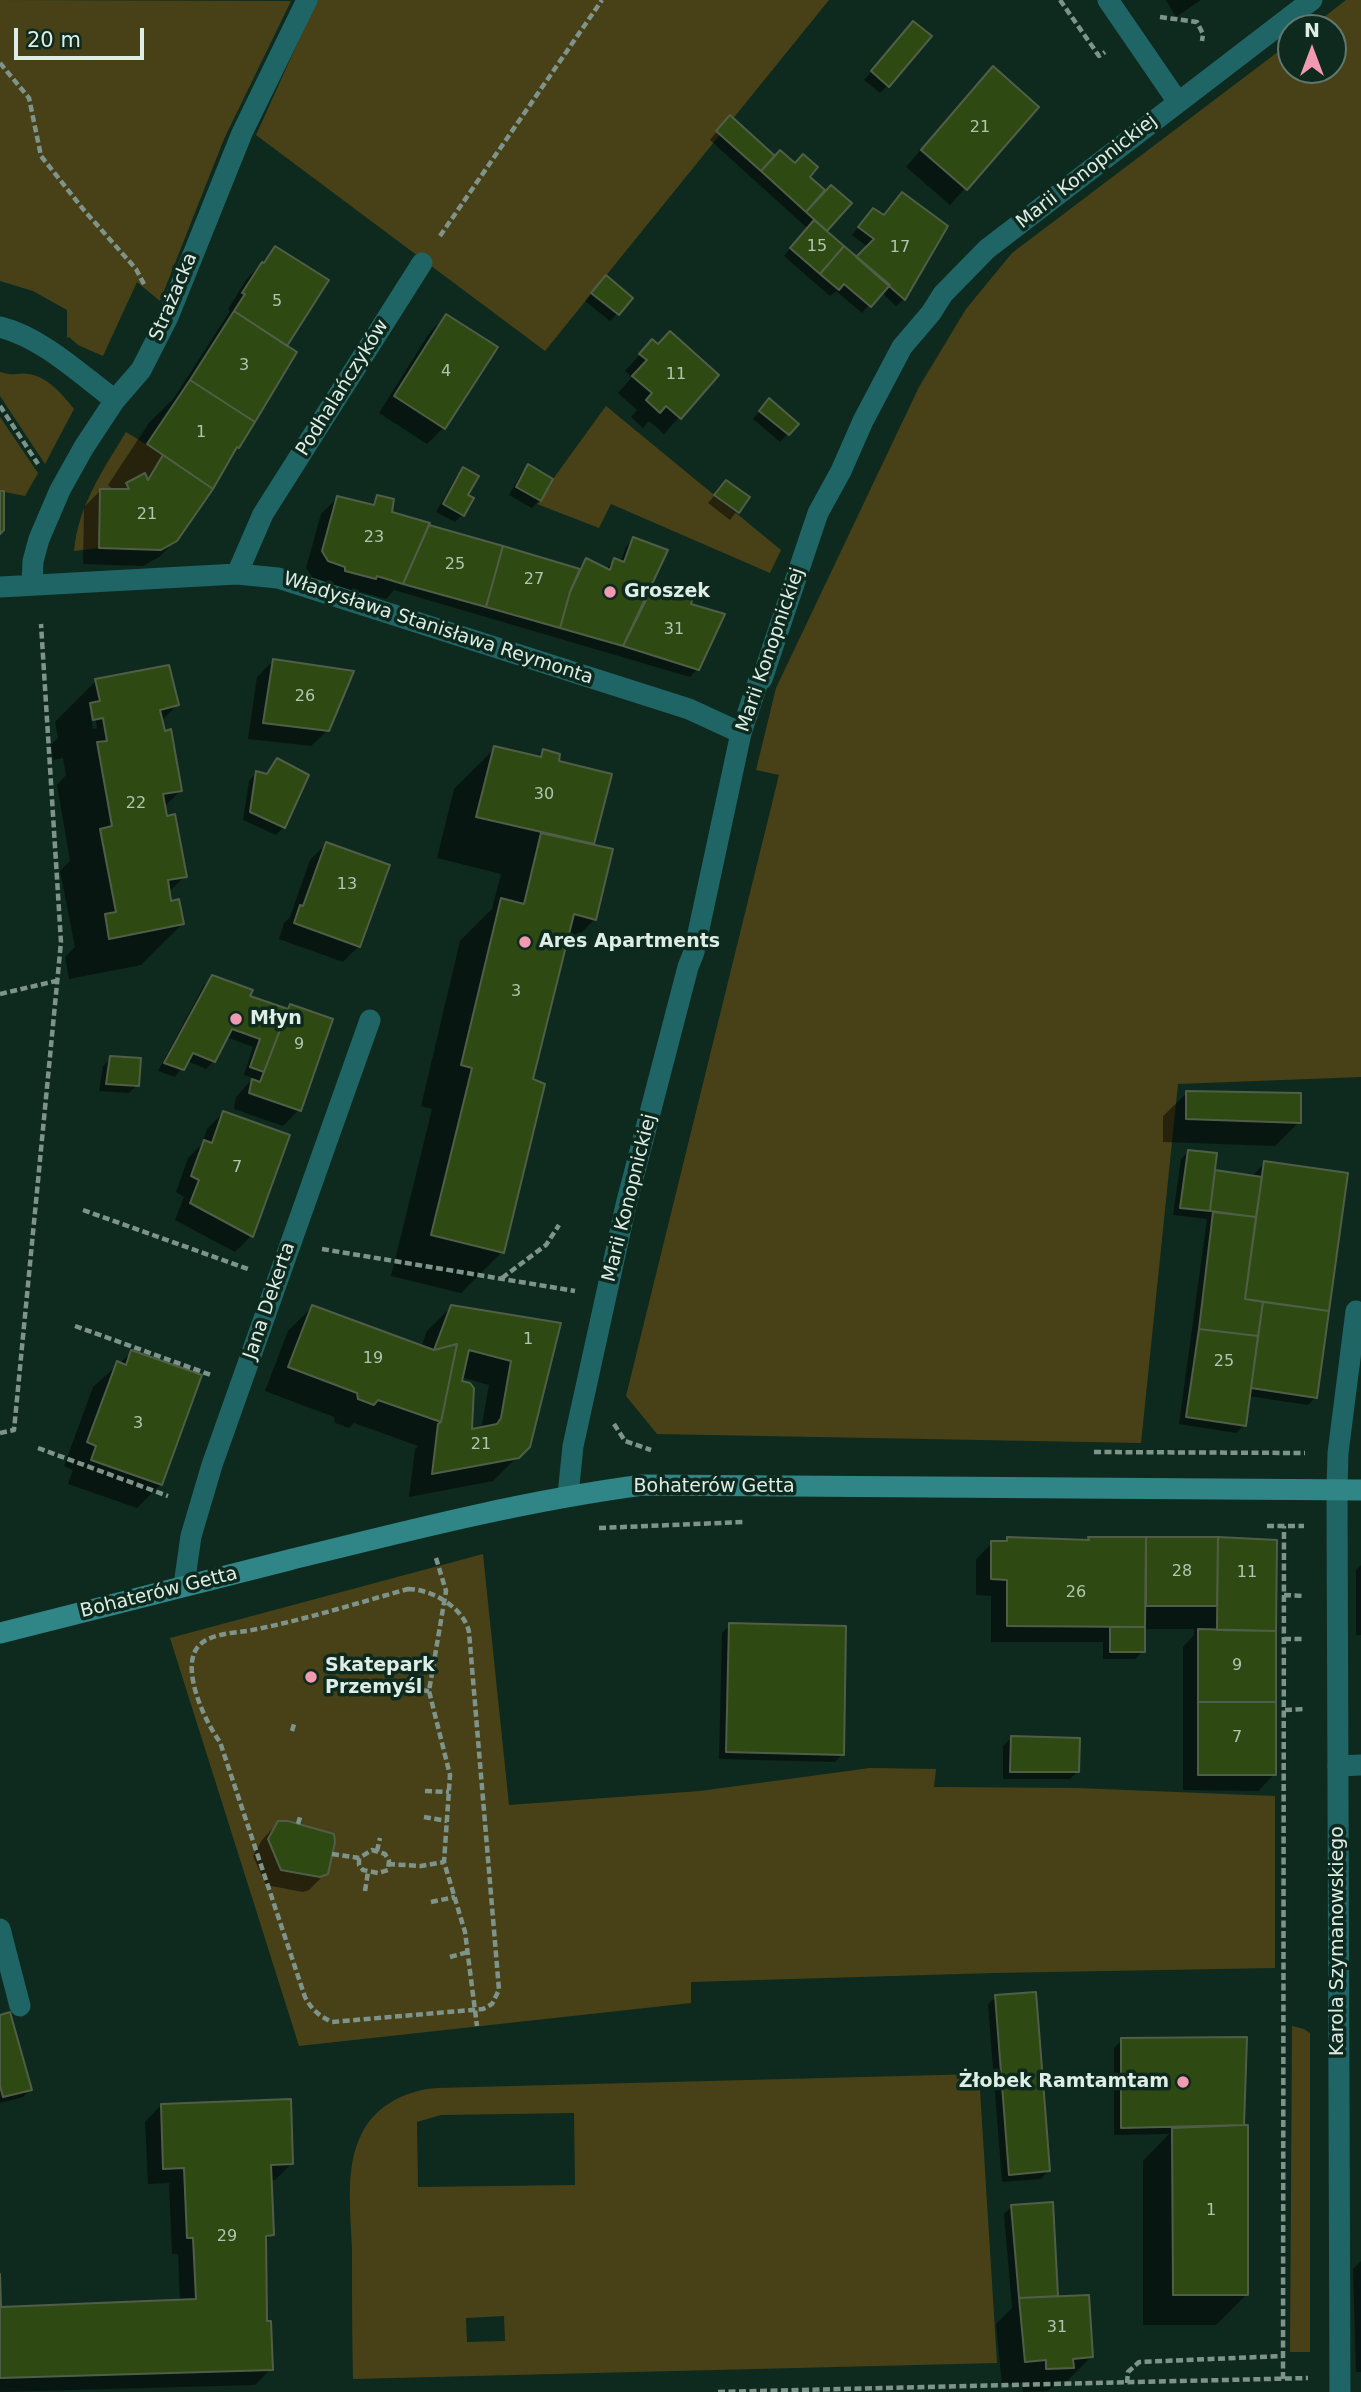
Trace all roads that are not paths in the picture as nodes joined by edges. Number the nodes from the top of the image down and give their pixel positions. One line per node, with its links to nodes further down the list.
1 (307, 0): 7 (street, Strażacka)
2 (1108, 0): 4 (street)
3 (1312, 0): 4 (street, Marii Konopnickiej)
4 (1178, 102): 11 (street, Marii Konopnickiej)
5 (422, 263): 8 (street, Podhalańczyków)
6 (0, 327): 7 (street)
7 (116, 400): 9 (street, Strażacka)
8 (237, 573): 9 (street, Władysława Stanisława Reymonta); 11 (street, Władysława Stanisława Reymonta)
9 (32, 585): 10 (street, Władysława Stanisława Reymonta)
10 (0, 587)
11 (741, 733): 16 (street, Marii Konopnickiej)
12 (370, 1020): 17 (street, Jana Dekerta)
13 (1356, 1311): 14 (street, Karola Szymanowskiego)
14 (1337, 1490): 15 (main road, Bohaterów Getta); 16 (main road, Bohaterów Getta); 20 (street, Karola Szymanowskiego)
15 (1361, 1490)
16 (568, 1495): 17 (main road, Bohaterów Getta)
17 (184, 1585): 18 (main road, Bohaterów Getta)
18 (0, 1633)
19 (1361, 1765): 20 (street)
20 (1338, 1766): 23 (street, Karola Szymanowskiego)
21 (0, 1930): 22 (street)
22 (20, 2007)
23 (1340, 2385)

